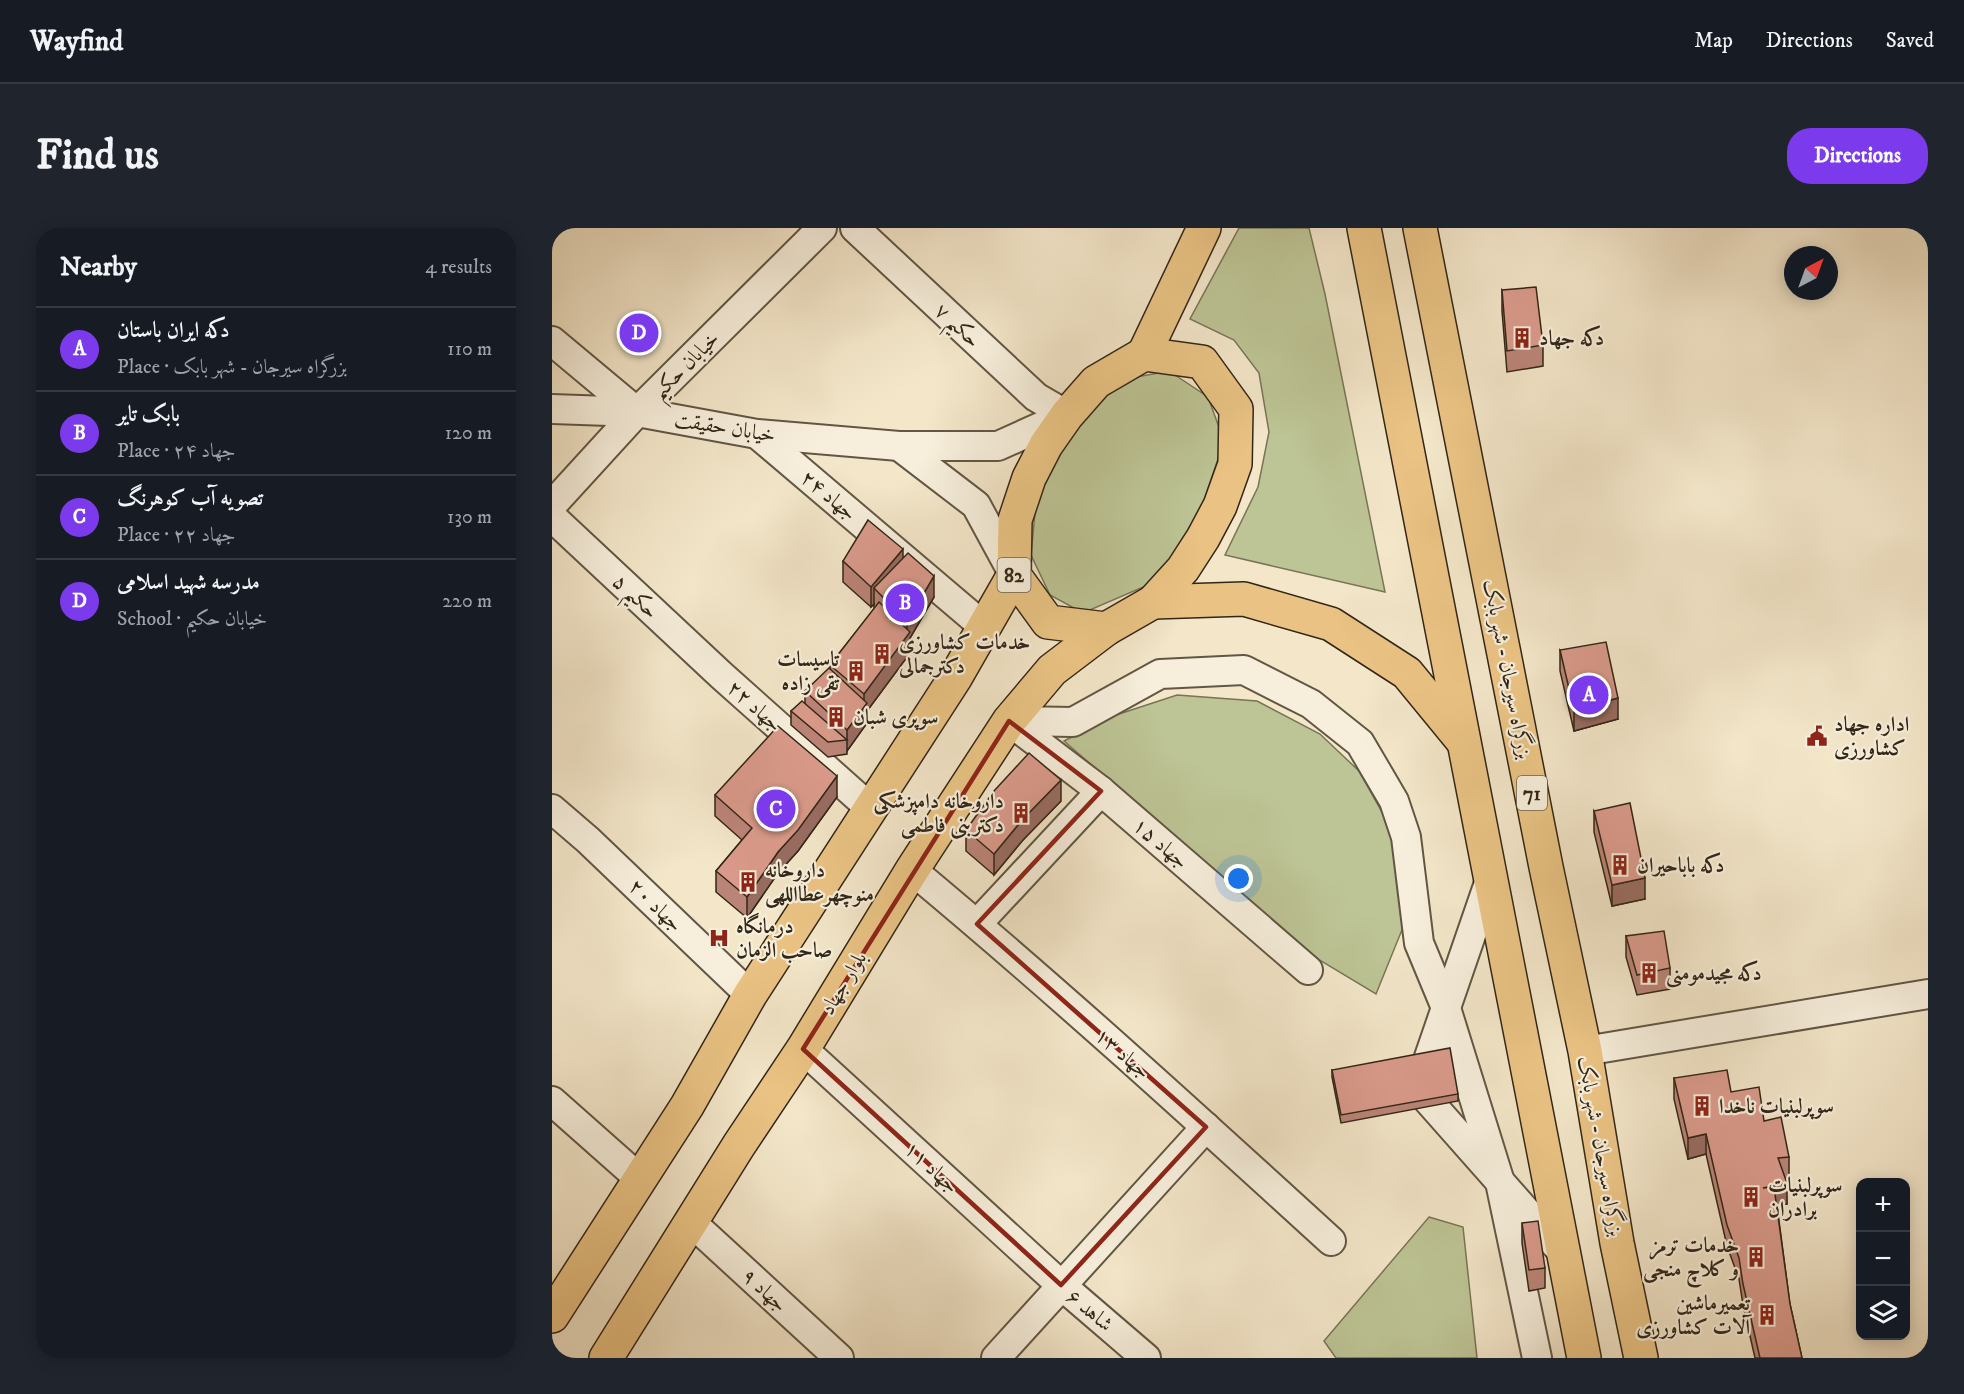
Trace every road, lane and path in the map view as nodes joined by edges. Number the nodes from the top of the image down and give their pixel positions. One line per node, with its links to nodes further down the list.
1 (822, 228): 9 (street, خیابان حکیم)
2 (855, 228): 10 (street, حکیم ۷)
3 (1204, 228): 7 (main road)
4 (1364, 228): 21 (main road)
5 (1420, 228): 33 (main road, بزرگراه سیرجان - شهر بابک / 71)
6 (552, 341): 9 (street)
7 (1144, 354): 10 (main road, 82); 16 (main road)
8 (552, 409): 9 (street, خیابان حقیقت)
9 (638, 412): 11 (street, خیابان حقیقت); 13 (street, خیابان حکیم)
10 (1067, 415): 12 (street, خیابان حقیقت); 15 (main road, 82)
11 (757, 434): 12 (street, خیابان حقیقت); 17 (street, جهاد ۲۴)
12 (899, 446): 15 (street)
13 (552, 505)
14 (552, 517): 19 (street, حکیم ۵)
15 (1014, 575): 17 (main road, 82); 18 (main road, 82)
16 (1153, 602): 18 (main road, بلوار جهاد); 21 (main road)
17 (983, 626): 23 (main road, 82)
18 (1106, 629): 20 (main road, بلوار جهاد)
19 (721, 675): 23 (street, جهاد ۲۲)
20 (1009, 721): 22 (street, جهاد ۱۵); 25 (main road, بلوار جهاد); 31 (street)
21 (1464, 742): 26 (main road)
22 (1101, 791): 27 (street); 28 (street, جهاد ۱۵)
23 (870, 808): 30 (main road, 82)
24 (552, 809): 30 (street, جهاد ۲۰)
25 (912, 870): 27 (street, جهاد ۱۳); 32 (main road, بلوار جهاد)
26 (1491, 877): 31 (street); 40 (main road)
27 (977, 924): 35 (street, جهاد ۱۳)
28 (1308, 970)
29 (1928, 994): 33 (street)
30 (750, 995): 36 (main road, 82)
31 (1446, 1008): 37 (street); 37 (street)
32 (803, 1049): 38 (main road, بلوار جهاد); 41 (street, جهاد ۱۱)
33 (1585, 1051): 49 (main road, بزرگراه سیرجان - شهر بابک / 71)
34 (552, 1101): 36 (street)
35 (1206, 1126): 39 (street, جهاد ۱۳); 41 (street)
36 (640, 1179): 42 (main road, 82)
37 (1500, 1182): 40 (street); 47 (street)
38 (691, 1222): 43 (main road, بلوار جهاد); 44 (street, جهاد ۹)
39 (1330, 1240)
40 (1564, 1254): 48 (main road)
41 (1061, 1285): 45 (street); 46 (street, شاهد ۶)
42 (552, 1316)
43 (606, 1358)
44 (839, 1358)
45 (996, 1358)
46 (1146, 1358)
47 (1537, 1358)
48 (1584, 1358)
49 (1641, 1358)

